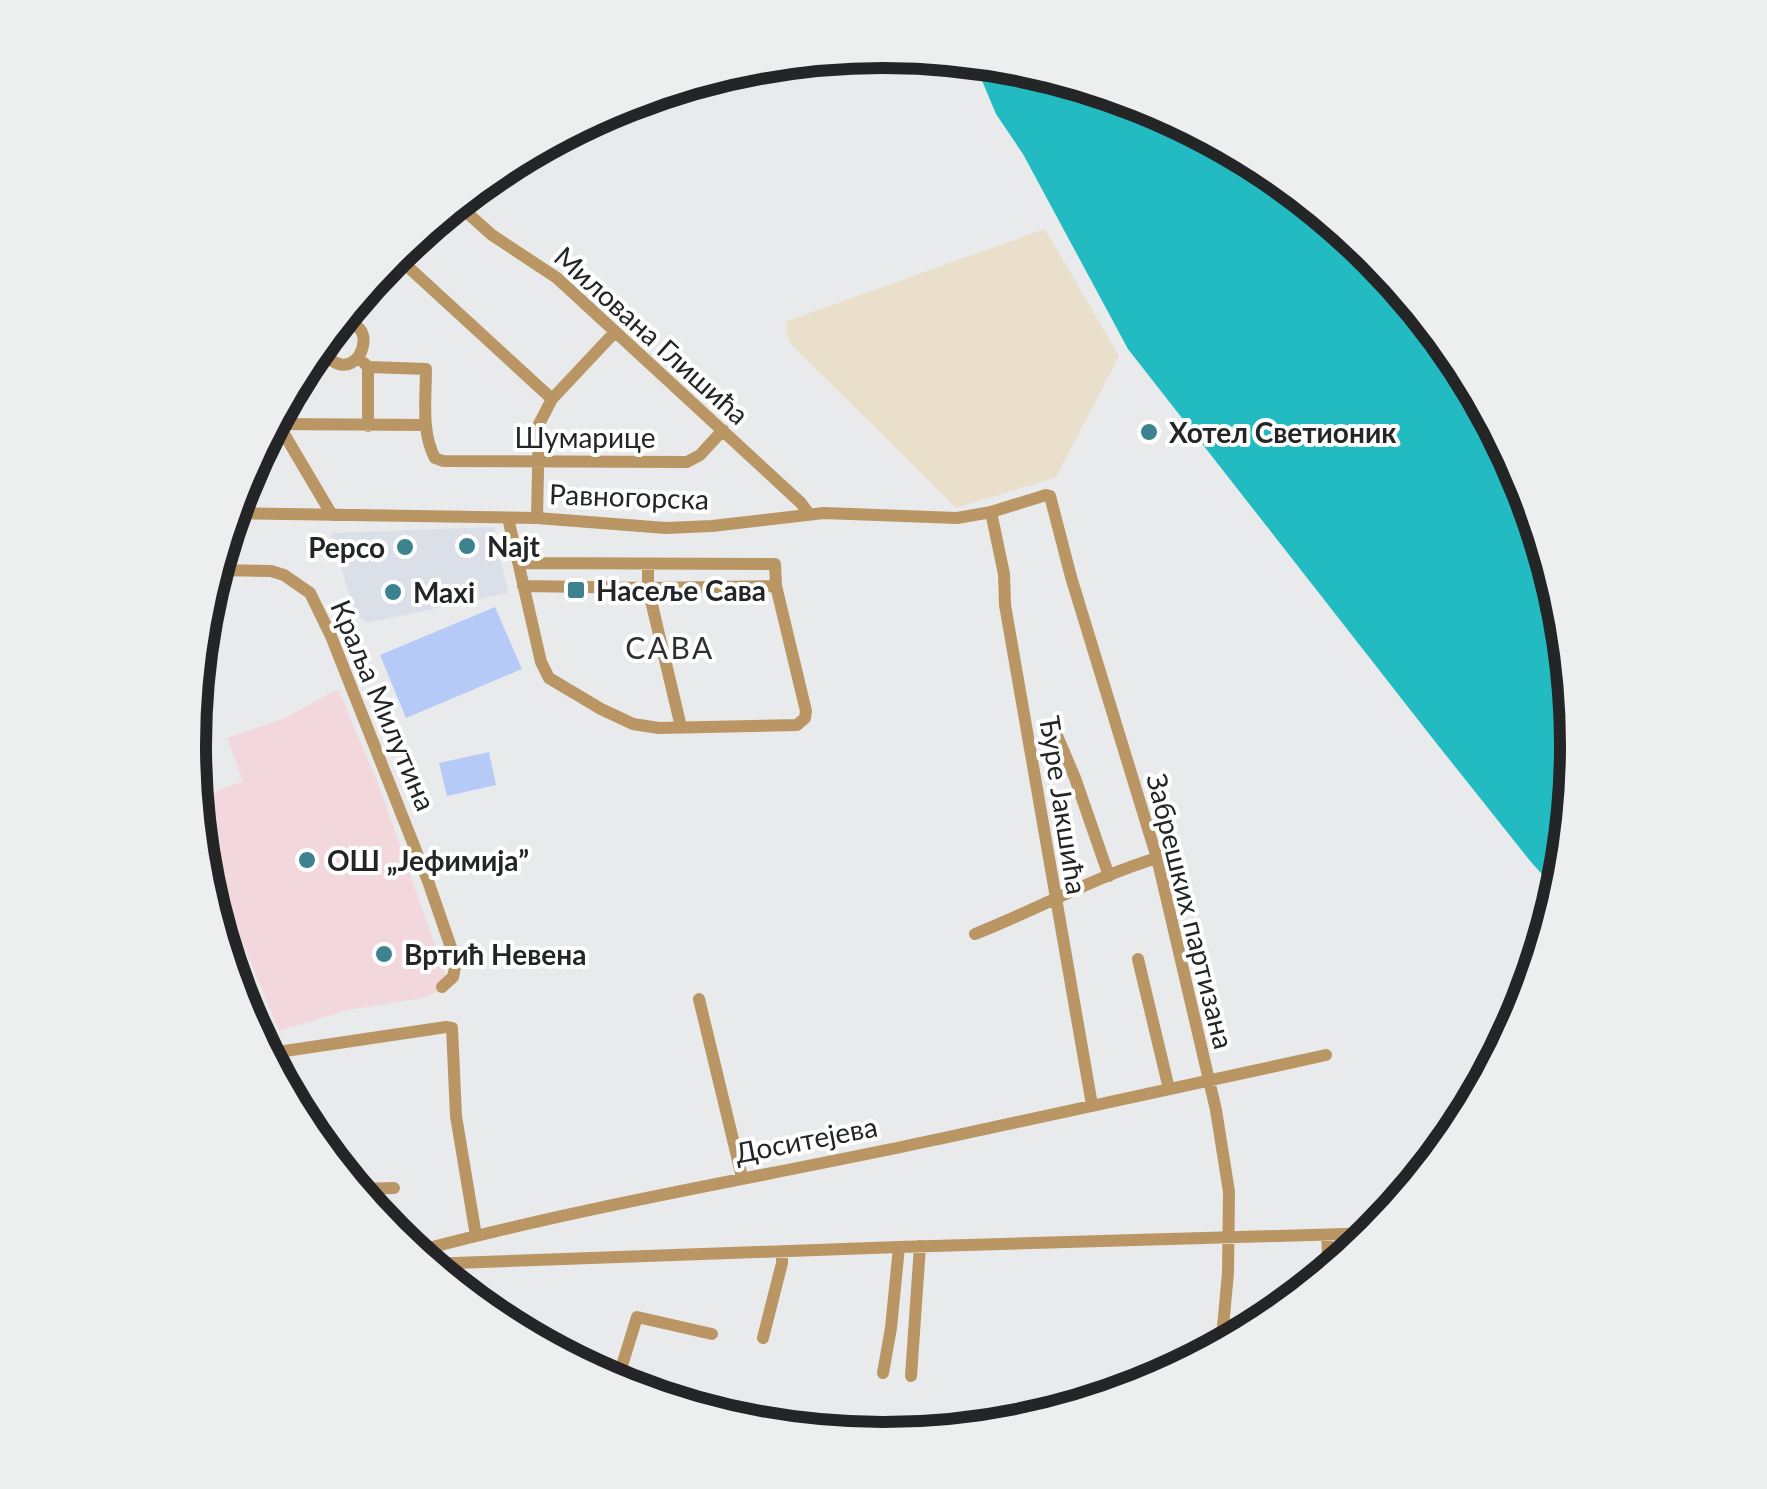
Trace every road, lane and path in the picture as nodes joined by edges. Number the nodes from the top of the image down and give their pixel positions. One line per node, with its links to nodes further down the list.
1 (466, 212): 4 (street, Милована Глишића)
2 (407, 265): 7 (street)
3 (353, 324): 6 (street)
4 (615, 332): 7 (street); 11 (street, Милована Глишића)
5 (329, 356): 6 (street)
6 (363, 363): 9 (street); 10 (street)
7 (552, 399): 13 (street)
8 (288, 423): 10 (street)
9 (426, 425): 10 (street); 13 (street, Шумарице)
10 (368, 426)
11 (723, 430): 13 (street, Шумарице); 17 (street, Милована Глишића)
12 (282, 434): 18 (street)
13 (537, 462): 20 (street)
14 (1050, 496): 15 (street, Равногорска); 29 (street, Забрешких партизана)
15 (991, 512): 17 (street, Равногорска); 31 (street, Ђуре Јакшића)
16 (247, 513): 18 (street, Равногорска)
17 (808, 514): 20 (street, Равногорска)
18 (332, 515): 19 (street, Равногорска)
19 (508, 518): 20 (street, Равногорска); 21 (street)
20 (537, 518)
21 (518, 563): 22 (street); 24 (street)
22 (648, 565): 25 (street); 26 (street)
23 (230, 570): 34 (street, Краља Милутина)
24 (523, 586): 26 (street); 28 (street)
25 (776, 586): 26 (street); 28 (street)
26 (648, 588): 28 (street)
27 (1053, 726): 30 (street)
28 (681, 727)
29 (1156, 858): 30 (street); 38 (street, Забрешких партизана)
30 (1109, 876): 31 (street)
31 (1055, 900): 32 (street); 40 (street, Ђуре Јакшића)
32 (974, 934)
33 (1138, 959): 39 (street)
34 (442, 987)
35 (699, 1000): 41 (street)
36 (280, 1052): 46 (street)
37 (1326, 1055): 38 (street, Доситејева)
38 (1208, 1081): 39 (street, Доситејева); 47 (street, Забрешких партизана)
39 (1169, 1090): 40 (street, Доситејева)
40 (1092, 1105): 41 (street, Доситејева)
41 (742, 1177): 46 (street, Доситејева)
42 (394, 1188): 43 (street)
43 (373, 1189)
44 (1350, 1234): 45 (street)
45 (1327, 1235): 47 (street); 52 (street)
46 (476, 1236): 49 (street, Доситејева)
47 (1230, 1236): 48 (street); 54 (street, Забрешких партизана)
48 (920, 1246): 50 (street); 59 (street)
49 (431, 1247)
50 (899, 1247): 51 (street); 58 (street)
51 (782, 1251): 53 (street); 56 (street)
52 (1328, 1255)
53 (449, 1263)
54 (1222, 1331)
55 (712, 1334): 57 (street)
56 (763, 1338)
57 (621, 1369)
58 (883, 1374)
59 (911, 1376)

